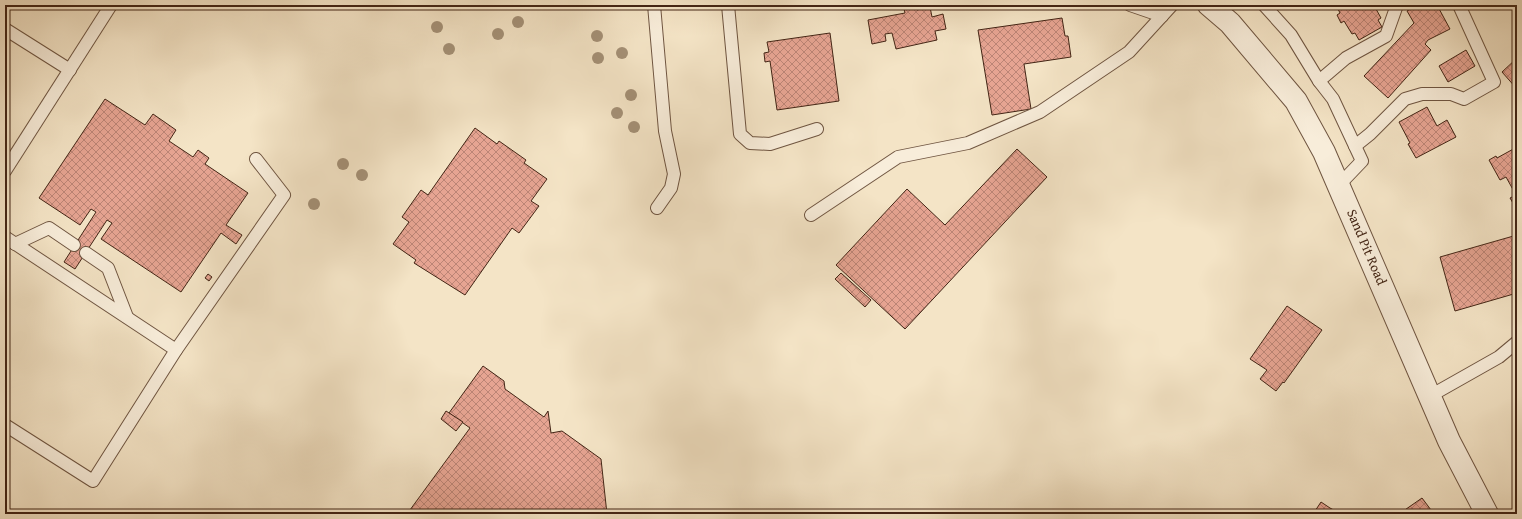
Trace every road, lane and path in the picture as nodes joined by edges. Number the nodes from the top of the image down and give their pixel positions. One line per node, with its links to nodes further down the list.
1 (111, 5): 12 (lane)
2 (654, 5): 19 (lane)
3 (728, 5): 14 (lane)
4 (1130, 5): 10 (lane)
5 (1172, 5): 10 (lane)
6 (1209, 5): 18 (street, Sand Pit Road)
7 (1264, 5): 13 (lane)
8 (1397, 5): 13 (lane)
9 (1459, 5): 15 (lane)
10 (1162, 16): 20 (lane)
11 (5, 29): 12 (lane)
12 (70, 70): 17 (lane)
13 (1319, 81): 15 (lane)
14 (818, 129)
15 (1355, 146): 18 (lane)
16 (256, 159): 26 (lane)
17 (6, 166)
18 (1339, 184): 27 (street, Sand Pit Road)
19 (657, 208)
20 (811, 215)
21 (10, 241): 22 (lane); 24 (lane)
22 (74, 245)
23 (86, 253): 24 (lane)
24 (127, 317): 26 (lane)
25 (1517, 342): 27 (lane)
26 (176, 350): 28 (lane)
27 (1430, 396): 29 (street, Sand Pit Road)
28 (5, 425)
29 (1487, 514)

